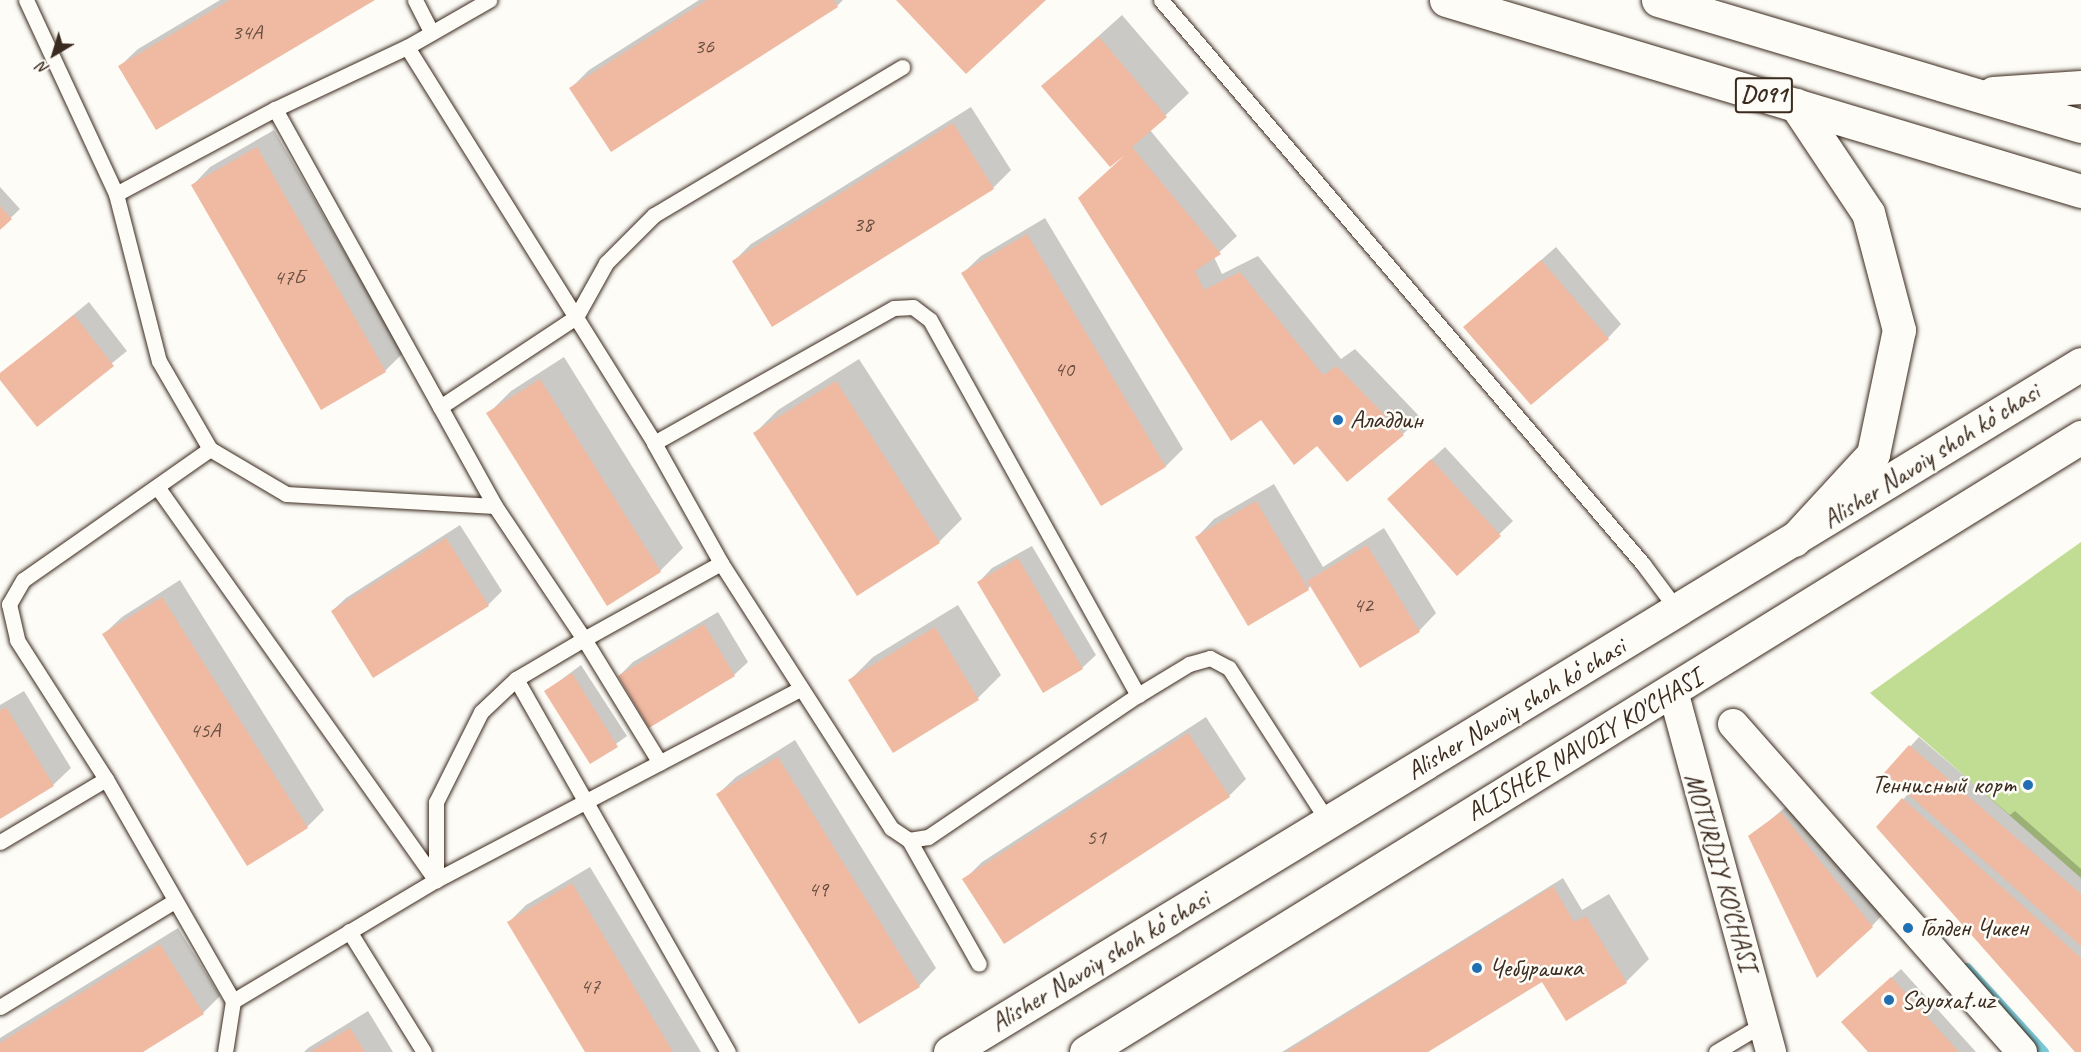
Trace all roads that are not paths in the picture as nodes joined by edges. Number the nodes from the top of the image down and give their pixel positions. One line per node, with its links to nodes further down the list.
1 (26, 0): 16 (lane)
2 (415, 0): 7 (lane)
3 (489, 0): 7 (lane)
4 (1161, 0): 27 (lane)
5 (1446, 0): 12 (main road, D091)
6 (1658, 0): 11 (main road, D091)
7 (431, 32): 8 (lane)
8 (408, 47): 13 (lane); 17 (lane)
9 (902, 67): 17 (lane)
10 (2081, 87): 11 (main road)
11 (1968, 94): 14 (main road, D091)
12 (1796, 105): 15 (main road, D091); 25 (main road)
13 (275, 109): 16 (lane); 19 (lane)
14 (2081, 126)
15 (2081, 191)
16 (116, 194): 22 (lane)
17 (576, 317): 19 (lane); 21 (lane)
18 (2081, 364): 25 (main road, Alisher Navoiy shoh koʻchasi)
19 (441, 406): 24 (lane)
20 (2081, 437): 32 (main road, ALISHER NAVOIY KO'CHASI)
21 (654, 443): 26 (lane); 33 (lane)
22 (210, 448): 23 (lane); 24 (lane)
23 (158, 489): 28 (lane); 41 (lane)
24 (495, 506): 29 (lane)
25 (1794, 540): 27 (main road, Alisher Navoiy shoh koʻchasi)
26 (721, 563): 29 (lane); 31 (lane)
27 (1678, 611): 38 (main road, Alisher Navoiy shoh koʻchasi)
28 (6, 620): 36 (lane)
29 (584, 639): 30 (lane); 35 (lane)
30 (516, 679): 37 (lane); 41 (lane)
31 (801, 688): 35 (lane); 39 (lane)
32 (1673, 691): 47 (street, MOTURDIY KO'CHASI); 52 (main road, ALISHER NAVOIY KO'CHASI)
33 (1138, 694): 38 (lane); 39 (lane)
34 (1733, 724): 54 (street)
35 (660, 763): 37 (lane)
36 (106, 779): 40 (lane); 42 (lane)
37 (585, 803): 41 (lane); 50 (lane)
38 (1329, 823): 51 (main road, Alisher Navoiy shoh koʻchasi)
39 (909, 840): 44 (lane)
40 (0, 842)
41 (436, 880): 43 (lane)
42 (173, 902): 45 (lane); 46 (lane)
43 (350, 931): 45 (lane); 49 (lane)
44 (979, 964)
45 (233, 1001): 48 (lane)
46 (0, 1007)
47 (1767, 1038): 53 (lane)
48 (225, 1052)
49 (424, 1052)
50 (728, 1052)
51 (950, 1052)
52 (1086, 1052)
53 (1716, 1052)
54 (2022, 1052)

